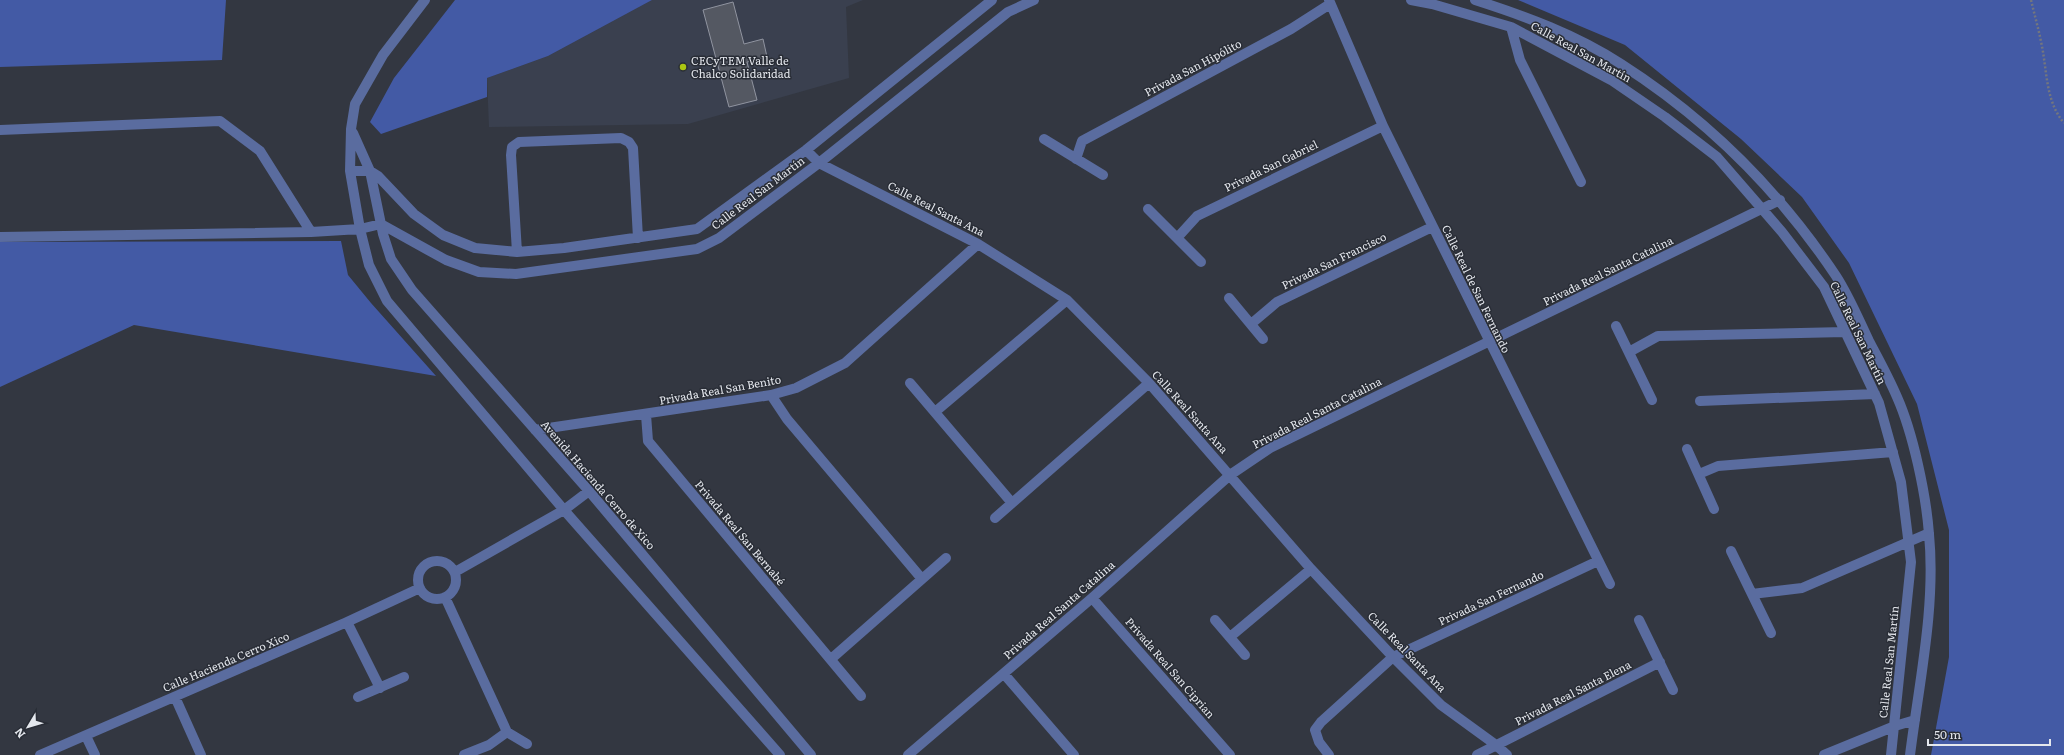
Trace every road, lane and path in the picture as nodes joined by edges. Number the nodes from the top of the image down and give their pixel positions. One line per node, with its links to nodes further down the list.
1 (425, 0): 11 (street)
2 (992, 0): 14 (street, Calle Real San Martín)
3 (1034, 0): 16 (street, Calle Real San Martín)
4 (1411, 0): 8 (street, Calle Real San Martín)
5 (1475, 0): 21 (street, Calle Real San Martín)
6 (2031, 0): 9 (path)
7 (1329, 2): 10 (street, Calle Real de San Fernando); 15 (street, Privada San Hipólito)
8 (1512, 27): 20 (street); 23 (street, Calle Real San Martín)
9 (2064, 123)
10 (1383, 126): 25 (street, Calle Real de San Fernando); 30 (street, Privada San Gabriel)
11 (351, 129): 17 (street); 18 (street)
12 (0, 130): 27 (street)
13 (1044, 139): 15 (street)
14 (806, 150): 16 (street, Calle Real Santa Ana); 29 (street, Calle Real San Martín)
15 (1076, 159): 19 (street)
16 (819, 163): 24 (street, Calle Real San Martín); 31 (street, Calle Real Santa Ana)
17 (350, 171): 18 (street); 26 (street)
18 (370, 171): 24 (street, Avenida Hacienda Cerro de Xico); 32 (street, Calle Real San Martín)
19 (1103, 175)
20 (1582, 182)
21 (1780, 200): 23 (street, Privada Real Santa Catalina); 60 (street, Calle Real San Martín)
22 (1148, 209): 30 (street)
23 (1762, 210): 38 (street, Calle Real San Martín); 40 (street, Privada Real Santa Catalina)
24 (381, 224): 26 (street); 50 (street, Avenida Hacienda Cerro de Xico)
25 (1432, 227): 36 (street, Privada San Francisco); 40 (street, Calle Real de San Fernando)
26 (360, 229): 27 (street); 58 (street)
27 (311, 232): 28 (street)
28 (0, 237)
29 (638, 238): 32 (street, Calle Real San Martín); 32 (street)
30 (1177, 238): 33 (street)
31 (978, 244): 35 (street, Calle Real Santa Ana); 45 (street, Privada Real San Benito)
32 (517, 252)
33 (1201, 262)
34 (1229, 298): 36 (street)
35 (1067, 300): 43 (street, Calle Real Santa Ana); 48 (street)
36 (1251, 324): 39 (street)
37 (1616, 326): 41 (street)
38 (1845, 332): 41 (street); 44 (street, Calle Real San Martín)
39 (1263, 339)
40 (1488, 342): 54 (street, Privada Real Santa Catalina); 64 (street, Calle Real de San Fernando)
41 (1629, 352): 46 (street)
42 (910, 383): 48 (street)
43 (1149, 383): 54 (street, Calle Real Santa Ana); 56 (street)
44 (1875, 394): 47 (street); 52 (street, Calle Real San Martín)
45 (771, 395): 49 (street, Privada Real San Benito); 67 (street)
46 (1652, 400)
47 (1700, 401)
48 (935, 412): 56 (street)
49 (646, 415): 50 (street, Privada Real San Benito); 80 (street, Privada Real San Bernabé)
50 (535, 430): 55 (street, Avenida Hacienda Cerro de Xico)
51 (1687, 449): 53 (street)
52 (1893, 452): 53 (street); 61 (street, Calle Real San Martín)
53 (1699, 474): 57 (street)
54 (1230, 475): 65 (street, Calle Real Santa Ana); 72 (street, Privada Real Santa Catalina)
55 (589, 491): 58 (street); 95 (street, Avenida Hacienda Cerro de Xico)
56 (1012, 503): 59 (street)
57 (1714, 509)
58 (564, 510): 66 (street); 101 (street)
59 (995, 518)
60 (1929, 533): 61 (street); 89 (street, Calle Real San Martín)
61 (1908, 541): 70 (street); 90 (street, Calle Real San Martín)
62 (1731, 551): 70 (street)
63 (946, 558): 67 (street)
64 (1598, 560): 68 (street, Calle Real de San Fernando); 79 (street, Privada San Fernando)
65 (1311, 569): 77 (street); 79 (street, Calle Real Santa Ana)
66 (455, 572): 69 (street); 71 (street)
67 (922, 579): 80 (street)
68 (1610, 584)
69 (420, 588): 71 (street); 75 (street, Calle Hacienda Cerro Xico)
70 (1752, 594): 76 (street)
71 (445, 597): 91 (street)
72 (1092, 598): 82 (street, Privada Real Santa Catalina); 103 (street, Privada Real San Ciprian)
73 (1215, 620): 77 (street)
74 (1639, 620): 81 (street)
75 (347, 622): 84 (street); 87 (street, Calle Hacienda Cerro Xico)
76 (1771, 633)
77 (1230, 637): 78 (street)
78 (1245, 655)
79 (1393, 657): 94 (street, Calle Real Santa Ana); 104 (street, Privada San Fernando)
80 (831, 660): 86 (street, Privada Real San Bernabé)
81 (1660, 662): 85 (street); 94 (street, Privada Real Santa Elena)
82 (1004, 674): 96 (street, Privada Real Santa Catalina); 102 (street)
83 (404, 677): 84 (street)
84 (380, 688): 88 (street)
85 (1673, 690)
86 (862, 696)
87 (175, 697): 92 (street, Calle Hacienda Cerro Xico); 99 (street)
88 (358, 697)
89 (1915, 720): 90 (street); 109 (street, Calle Real San Martín)
90 (1895, 726): 107 (street); 108 (street, Calle Real San Martín)
91 (507, 732): 93 (street); 100 (street)
92 (86, 736): 97 (street, Calle Hacienda Cerro Xico); 98 (street)
93 (527, 744)
94 (1496, 745): 105 (street, Privada Real Santa Elena); 106 (street, Calle Real Santa Ana)
95 (808, 754)
96 (910, 754)
97 (40, 755)
98 (94, 755)
99 (201, 755)
100 (464, 755)
101 (780, 755)
102 (1074, 755)
103 (1230, 755)
104 (1329, 755)
105 (1477, 755)
106 (1507, 755)
107 (1824, 755)
108 (1892, 755)
109 (1910, 755)

